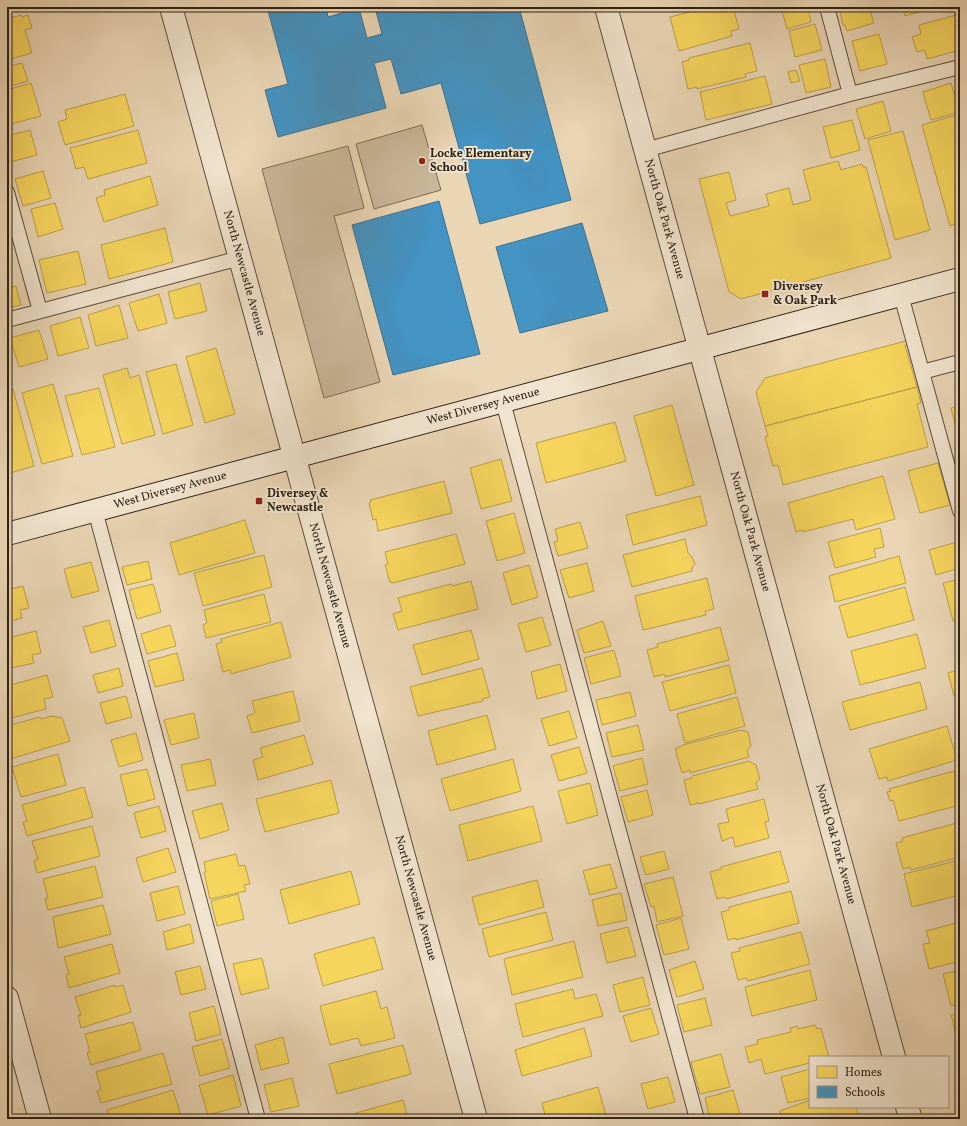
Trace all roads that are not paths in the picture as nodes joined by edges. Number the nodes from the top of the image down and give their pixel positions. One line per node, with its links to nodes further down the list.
1 (171, 7): 8 (street, North Newcastle Avenue)
2 (606, 7): 6 (street, North Oak Park Avenue)
3 (826, 7): 5 (lane)
4 (960, 67): 5 (lane)
5 (850, 94): 6 (lane)
6 (645, 150): 13 (street, North Oak Park Avenue)
7 (7, 192): 11 (lane)
8 (240, 258): 11 (lane); 17 (street, North Newcastle Avenue)
9 (960, 279): 10 (street, West Diversey Avenue)
10 (901, 295): 13 (street, West Diversey Avenue); 15 (lane)
11 (40, 311): 12 (lane)
12 (7, 320)
13 (700, 349): 16 (street, West Diversey Avenue); 22 (street, North Oak Park Avenue)
14 (960, 362): 15 (lane)
15 (922, 372): 19 (lane)
16 (502, 402): 17 (street, West Diversey Avenue); 27 (lane)
17 (294, 457): 18 (street, West Diversey Avenue); 26 (street, North Newcastle Avenue)
18 (95, 510): 20 (street, West Diversey Avenue); 25 (lane)
19 (960, 512)
20 (7, 534)
21 (7, 998): 24 (street)
22 (894, 1056)
23 (907, 1108): 28 (street)
24 (40, 1119)
25 (258, 1119)
26 (476, 1119)
27 (697, 1119)
28 (911, 1119)

